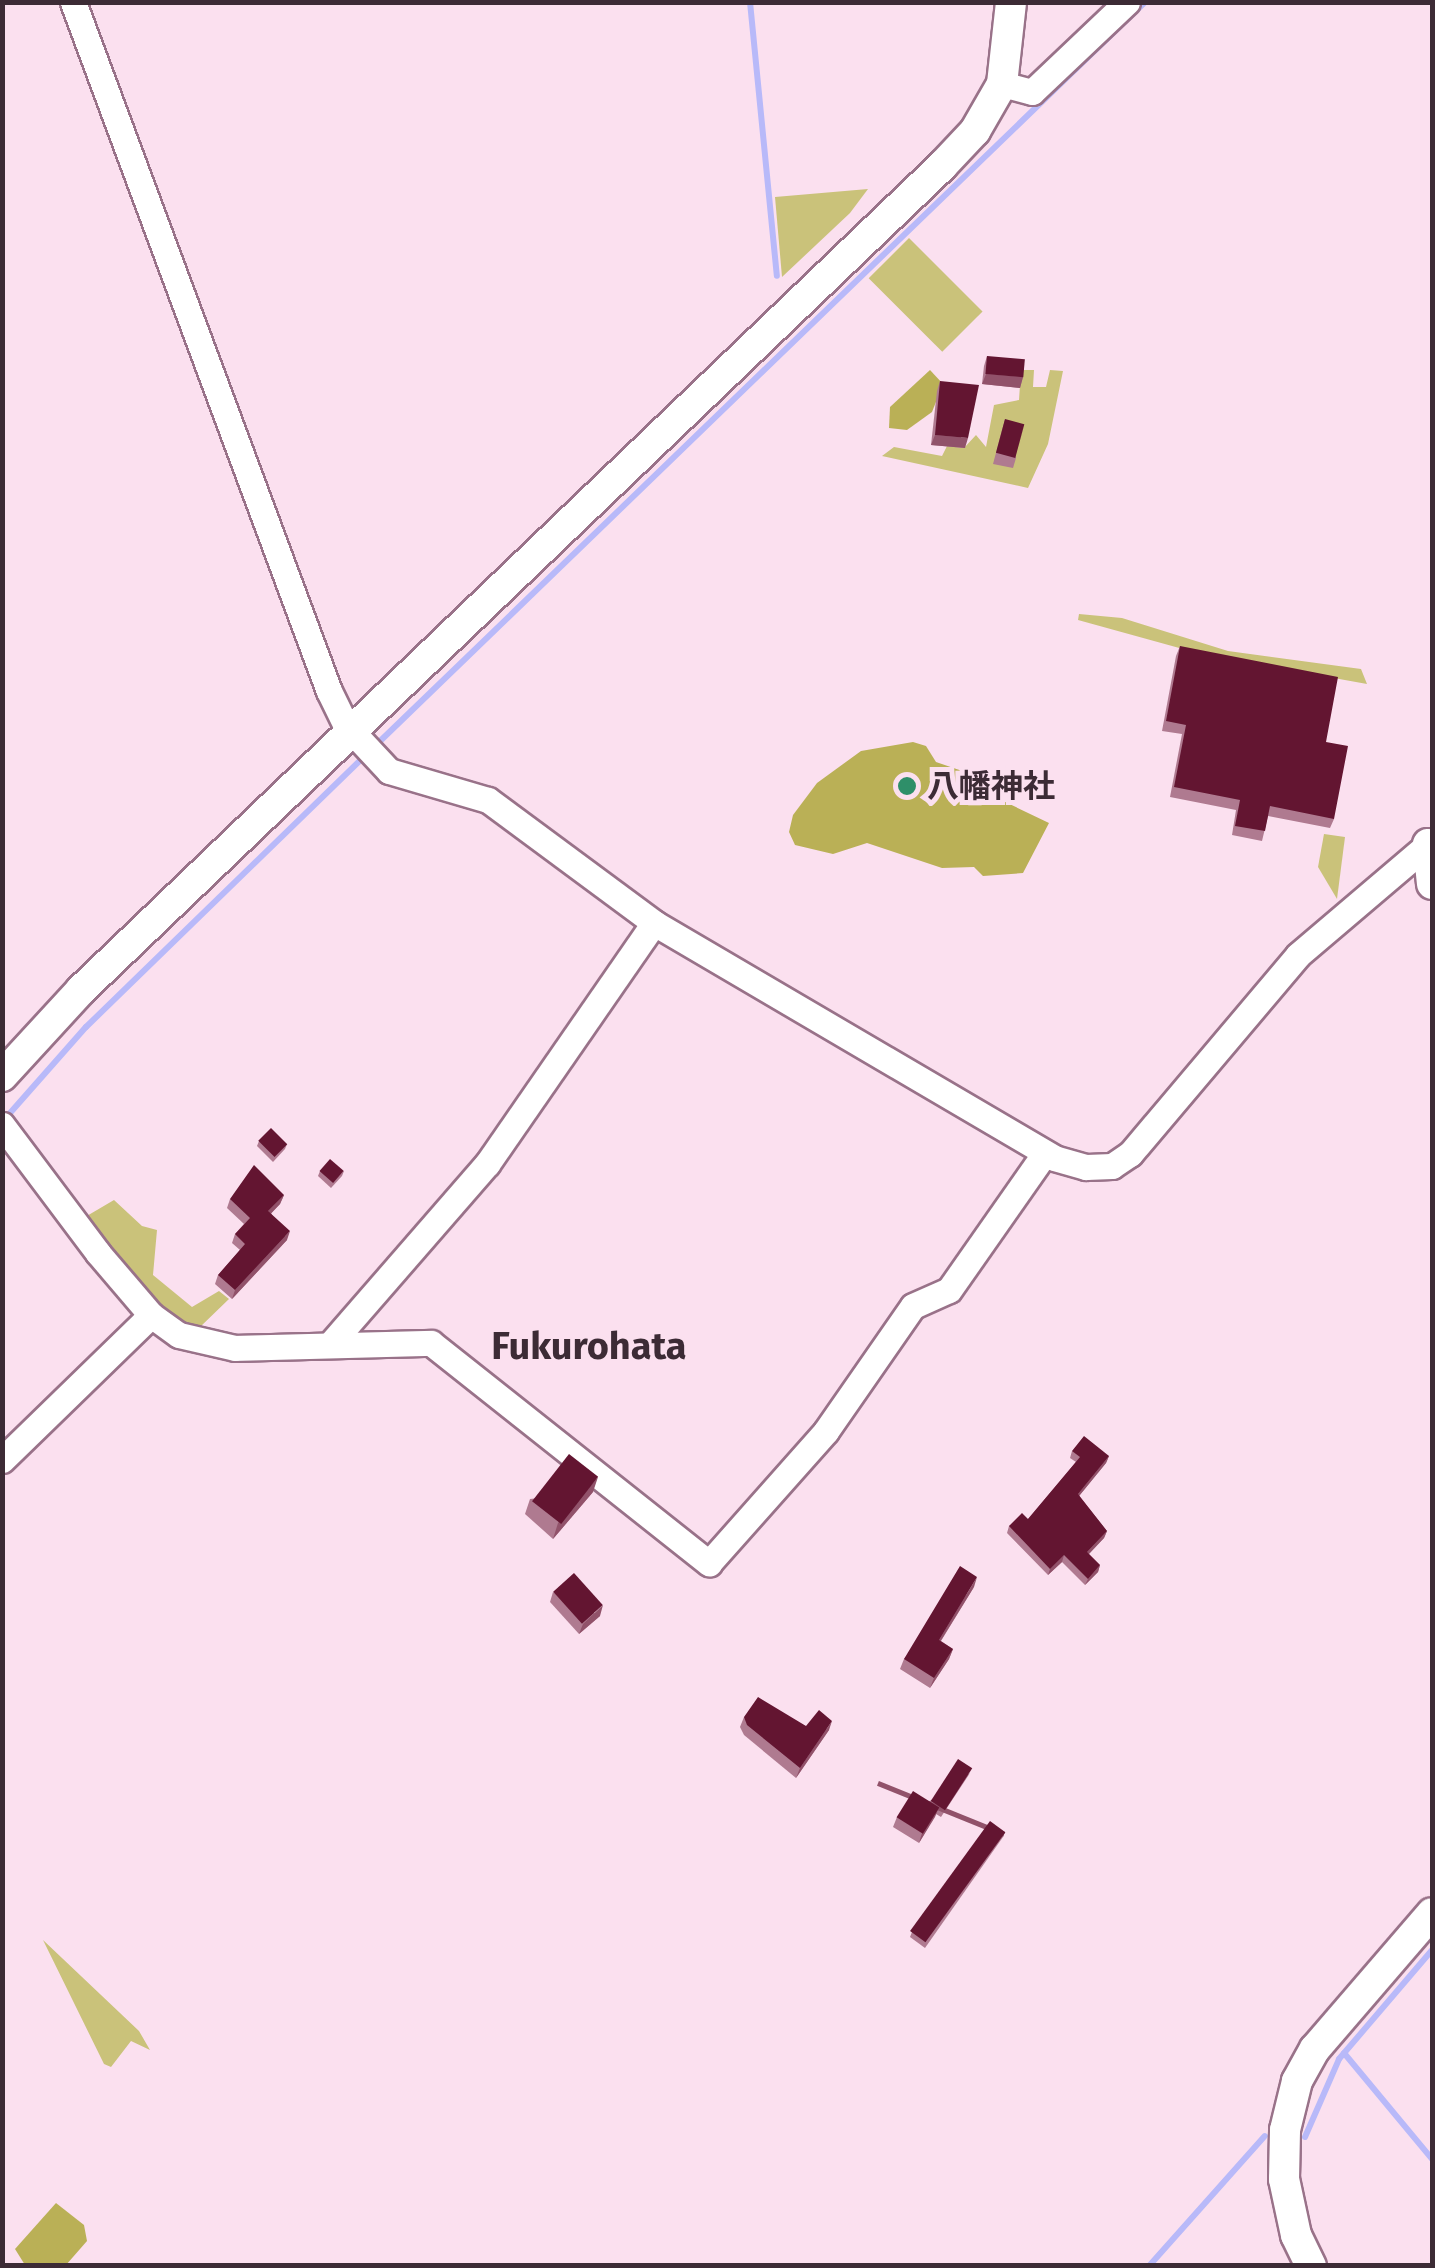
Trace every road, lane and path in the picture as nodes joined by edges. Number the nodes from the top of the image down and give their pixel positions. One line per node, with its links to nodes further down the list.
1 (73, 2): 5 (street)
2 (1011, 2): 4 (street)
3 (1126, 2): 4 (street)
4 (1002, 84): 5 (street)
5 (362, 744): 8 (street); 9 (street)
6 (1430, 842): 7 (street); 11 (street)
7 (1432, 884)
8 (654, 923): 11 (street); 13 (street)
9 (2, 1076)
10 (4, 1127): 12 (street)
11 (1045, 1153): 13 (street)
12 (151, 1314): 13 (street); 14 (street)
13 (333, 1341)
14 (2, 1460)
15 (1432, 1913): 16 (street)
16 (1311, 2266)

